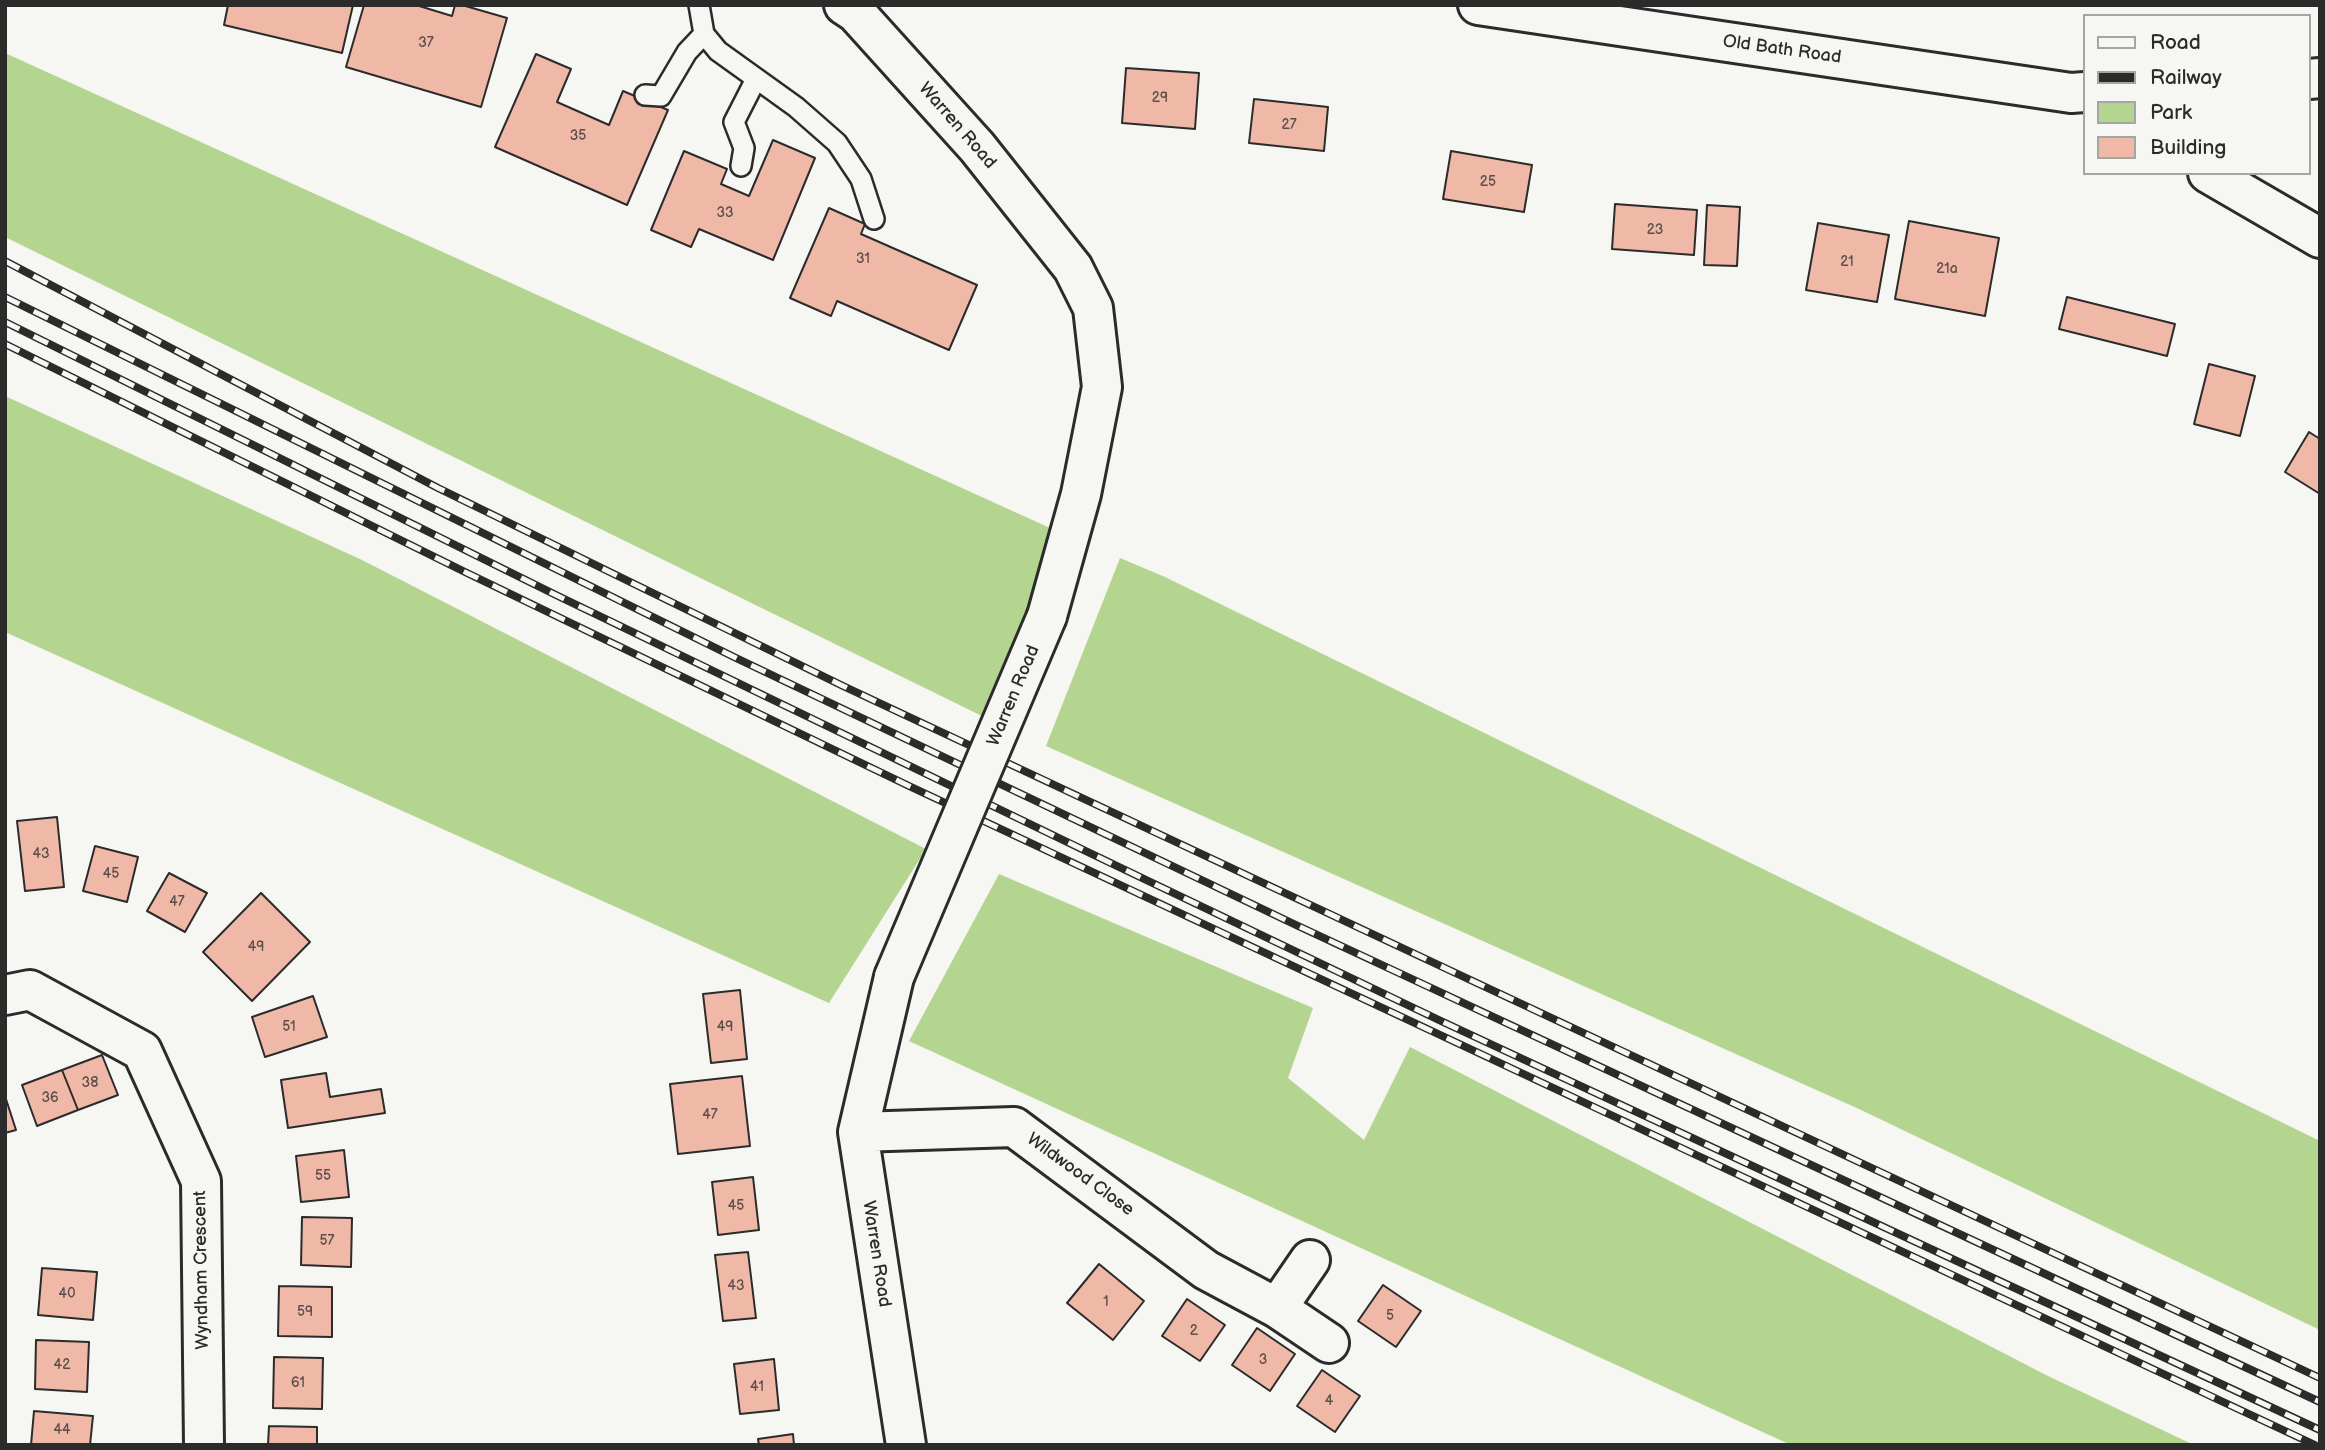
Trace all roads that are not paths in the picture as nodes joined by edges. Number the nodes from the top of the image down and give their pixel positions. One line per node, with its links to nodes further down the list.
1 (699, 5): 4 (lane)
2 (1478, 5): 7 (street, Old Bath Road)
3 (853, 8): 13 (street, Warren Road, bridge)
4 (704, 34): 5 (lane); 6 (lane)
5 (756, 79): 8 (lane); 10 (lane)
6 (645, 95)
7 (2081, 96)
8 (741, 166)
9 (2211, 175): 11 (street)
10 (874, 219)
11 (2320, 238)
12 (5, 995): 17 (street, Wyndham Crescent)
13 (858, 1132): 15 (street, Wildwood Close); 18 (street, Warren Road)
14 (1310, 1260): 15 (street)
15 (1277, 1308): 16 (street, Wildwood Close)
16 (1329, 1343)
17 (204, 1445)
18 (906, 1445)

